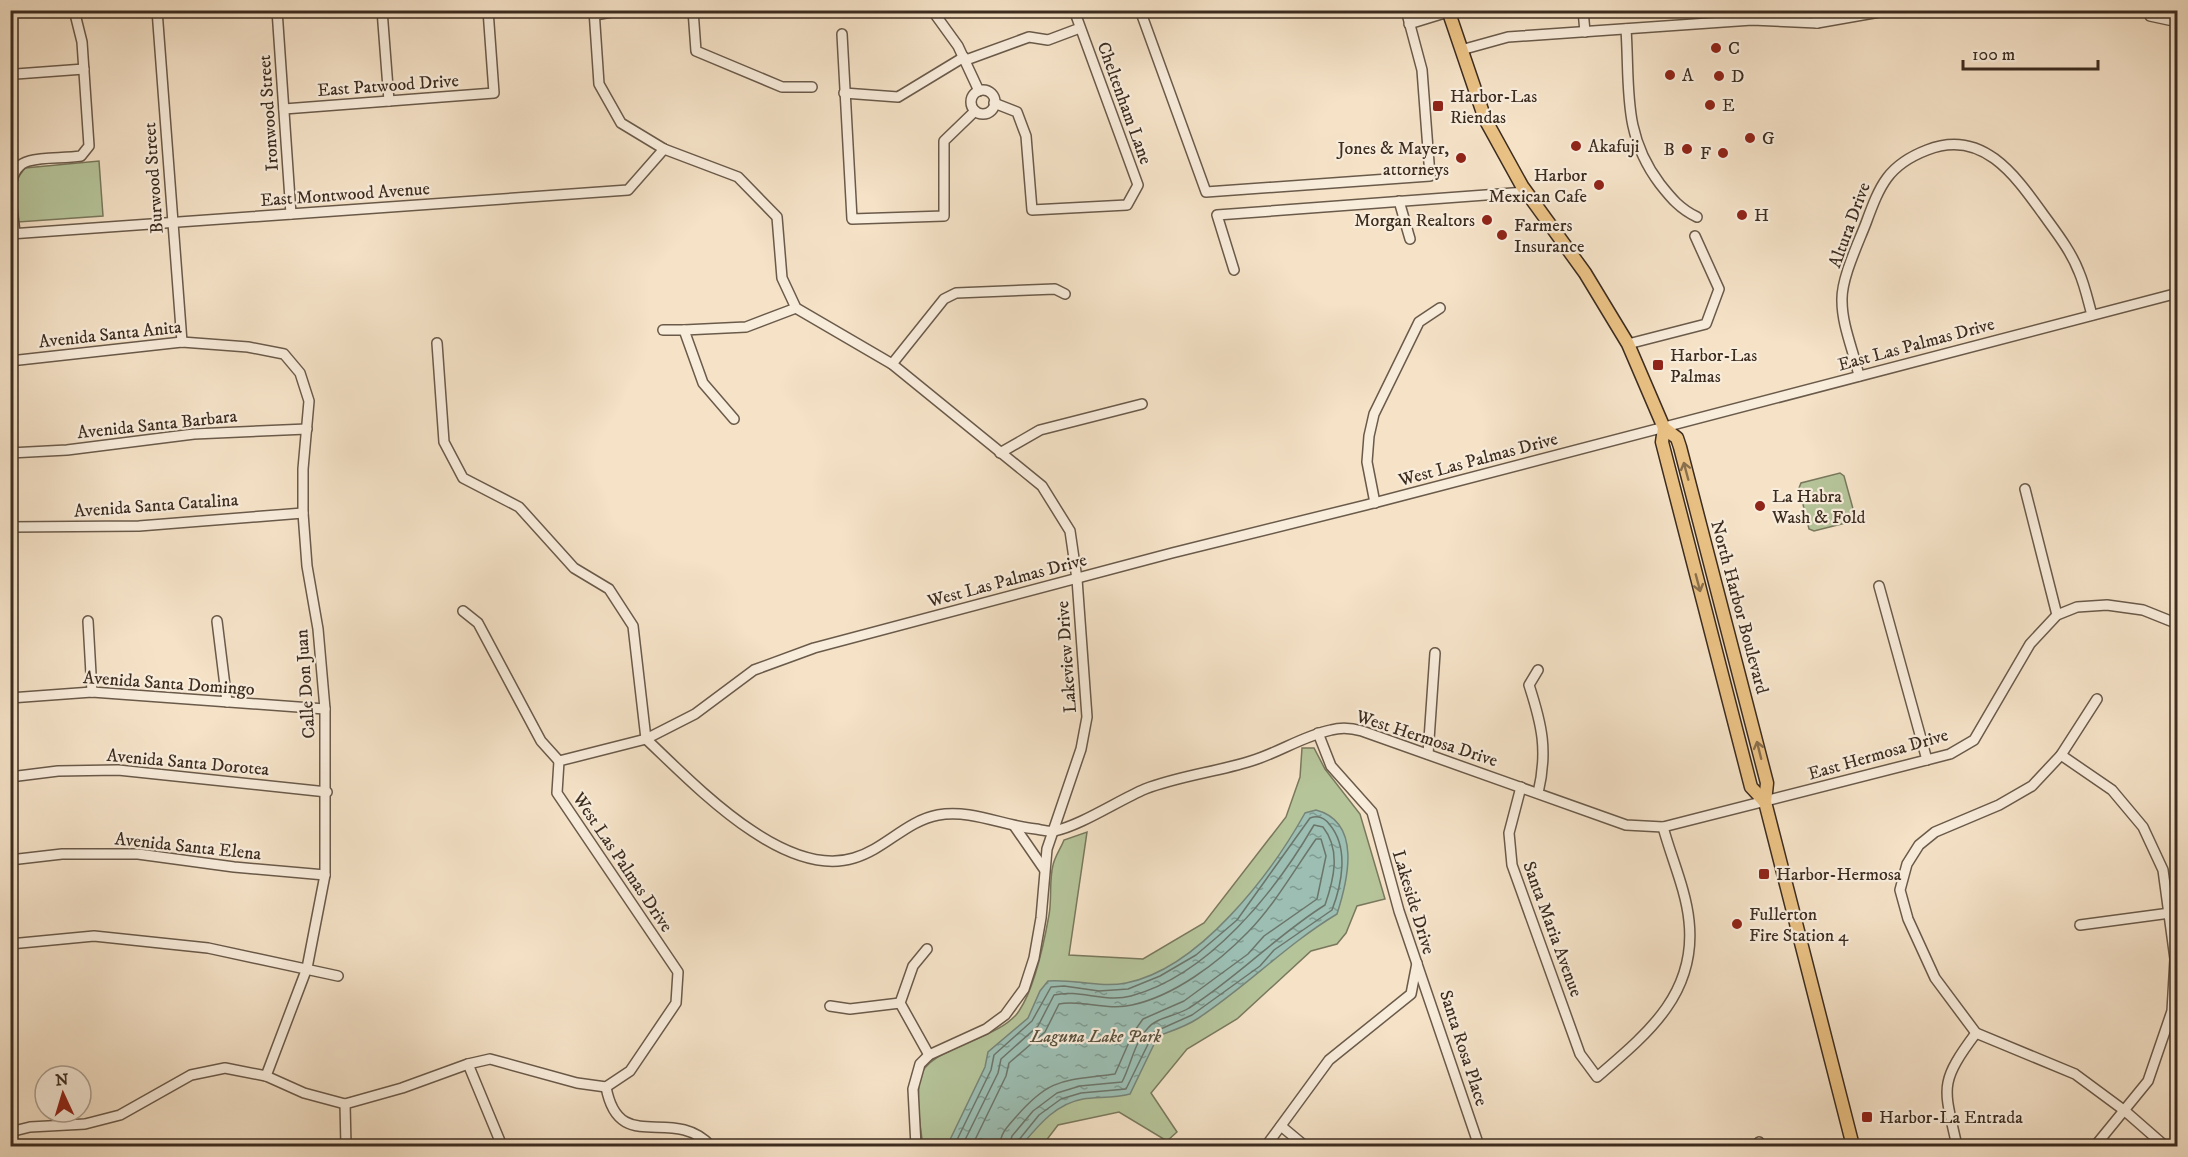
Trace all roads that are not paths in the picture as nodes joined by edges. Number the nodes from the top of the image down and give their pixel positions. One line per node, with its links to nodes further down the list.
1 (74, 10): 28 (street)
2 (157, 10): 43 (street, Burwood Street)
3 (277, 10): 35 (street, Ironwood Street)
4 (382, 10): 33 (street)
5 (488, 10): 33 (street, East Patwood Drive)
6 (622, 10): 16 (street)
7 (693, 10): 30 (street)
8 (932, 10): 27 (street)
9 (1074, 10): 22 (street, Cheltenham Lane)
10 (1140, 10): 21 (street)
11 (1406, 10): 21 (street)
12 (1583, 10): 24 (street)
13 (1816, 10): 20 (street)
14 (1891, 10): 20 (street)
15 (1448, 11): 21 (street); 26 (main road)
16 (595, 13): 37 (street)
17 (1745, 16): 20 (street); 23 (street)
18 (2150, 16): 19 (street)
19 (2178, 22)
20 (1816, 23)
21 (1409, 24)
22 (1080, 28): 27 (street); 34 (street, Cheltenham Lane)
23 (1626, 29): 24 (street); 42 (street)
24 (1585, 32): 26 (street)
25 (842, 34): 32 (street)
26 (1461, 50): 39 (main road, North Harbor Boulevard)
27 (965, 59): 31 (street); 32 (street)
28 (84, 69): 29 (street); 38 (street)
29 (16, 74)
30 (812, 87)
31 (979, 91): 34 (street); 36 (street)
32 (844, 93): 36 (street)
33 (389, 101): 35 (street, East Patwood Drive)
34 (994, 104): 36 (street)
35 (284, 110): 41 (street, Ironwood Street)
36 (975, 111)
37 (664, 149): 41 (street, East Montwood Avenue); 50 (street)
38 (12, 178): 44 (street)
39 (1526, 192): 40 (street); 57 (main road, North Harbor Boulevard)
40 (1399, 201): 46 (street); 47 (street)
41 (291, 214): 43 (street, East Montwood Avenue)
42 (1697, 217)
43 (173, 222): 44 (street, East Montwood Avenue); 55 (street, Burwood Street)
44 (13, 234)
45 (1695, 236): 57 (street)
46 (1410, 239)
47 (1234, 270)
48 (2178, 293): 52 (street, East Las Palmas Drive)
49 (1065, 294): 60 (street)
50 (796, 308): 54 (street); 60 (street, Lakeview Drive)
51 (1440, 308): 69 (street)
52 (2092, 315): 61 (street, East Las Palmas Drive); 61 (street, Altura Drive)
53 (663, 330): 54 (street)
54 (684, 330): 63 (street)
55 (182, 342): 58 (street, Avenida Santa Anita); 59 (street, Avenida Santa Anita)
56 (438, 343): 87 (street)
57 (1628, 344): 64 (main road, North Harbor Boulevard)
58 (284, 354): 65 (street, Calle Don Juan)
59 (10, 361)
60 (892, 363): 67 (street, Lakeview Drive)
61 (1859, 376): 64 (street, East Las Palmas Drive)
62 (1142, 404): 67 (street)
63 (734, 419)
64 (1664, 428): 69 (street, West Las Palmas Drive); 96 (main road, North Harbor Boulevard)
65 (307, 429): 66 (street, Avenida Santa Barbara); 70 (street, Calle Don Juan)
66 (10, 453)
67 (1000, 453): 72 (street, Lakeview Drive)
68 (2025, 489): 75 (street)
69 (1375, 503): 72 (street, West Las Palmas Drive)
70 (303, 513): 71 (street, Avenida Santa Catalina); 85 (street, Calle Don Juan)
71 (10, 527)
72 (1077, 579): 87 (street, West Las Palmas Drive); 99 (street, Lakeview Drive)
73 (1879, 586): 90 (street)
74 (463, 611): 91 (street)
75 (2057, 615): 78 (street); 90 (street, East Hermosa Drive)
76 (88, 621): 81 (street)
77 (217, 621): 84 (street)
78 (2178, 624)
79 (1435, 653): 88 (street)
80 (1538, 670): 95 (street)
81 (92, 692): 82 (street, Avenida Santa Domingo); 84 (street, Avenida Santa Domingo)
82 (10, 698)
83 (2097, 699): 89 (street)
84 (227, 702): 85 (street, Avenida Santa Domingo)
85 (325, 709): 94 (street, Calle Don Juan)
86 (1318, 734): 88 (street, West Hermosa Drive); 99 (street, West Hermosa Drive); 107 (street, Lakeside Drive)
87 (646, 739): 91 (street, West Las Palmas Drive); 97 (street)
88 (1428, 754): 93 (street, West Hermosa Drive)
89 (2061, 755): 103 (street); 112 (street)
90 (1927, 760): 96 (street, East Hermosa Drive)
91 (559, 761): 116 (street, West Las Palmas Drive)
92 (10, 777): 94 (street, Avenida Santa Dorotea)
93 (1521, 787): 95 (street, West Hermosa Drive); 98 (street, Santa Maria Avenue)
94 (327, 792): 102 (street, Calle Don Juan)
95 (1538, 793): 98 (street, West Hermosa Drive)
96 (1765, 802): 98 (street, West Hermosa Drive); 128 (main road, North Harbor Boulevard)
97 (1015, 827): 99 (street); 101 (street)
98 (1663, 828)
99 (1054, 831): 101 (street, Lakeview Drive)
100 (10, 860): 102 (street, Avenida Santa Elena)
101 (1044, 869): 113 (street, Lakeview Drive)
102 (326, 875): 108 (street, Calle Don Juan)
103 (2170, 914): 104 (street); 118 (street)
104 (2080, 925)
105 (10, 944): 108 (street)
106 (927, 949): 110 (street)
107 (1417, 960): 119 (street, Lakeside Drive); 127 (street, Santa Rosa Place)
108 (307, 968): 109 (street); 115 (street, Calle Don Juan)
109 (338, 976)
110 (900, 1003): 111 (street); 113 (street)
111 (830, 1006)
112 (1976, 1033): 118 (street); 129 (street)
113 (929, 1055): 124 (street)
114 (468, 1064): 116 (street); 117 (street); 122 (street)
115 (266, 1076): 117 (street); 120 (street)
116 (606, 1087): 123 (street)
117 (345, 1104): 121 (street)
118 (2125, 1111): 130 (street); 131 (street)
119 (1281, 1126): 125 (street, Lakeside Drive); 126 (street)
120 (10, 1132)
121 (346, 1146)
122 (502, 1146)
123 (711, 1146)
124 (916, 1146)
125 (1266, 1146)
126 (1305, 1146)
127 (1479, 1146)
128 (1853, 1146)
129 (1957, 1146)
130 (2095, 1146)
131 (2165, 1146)

